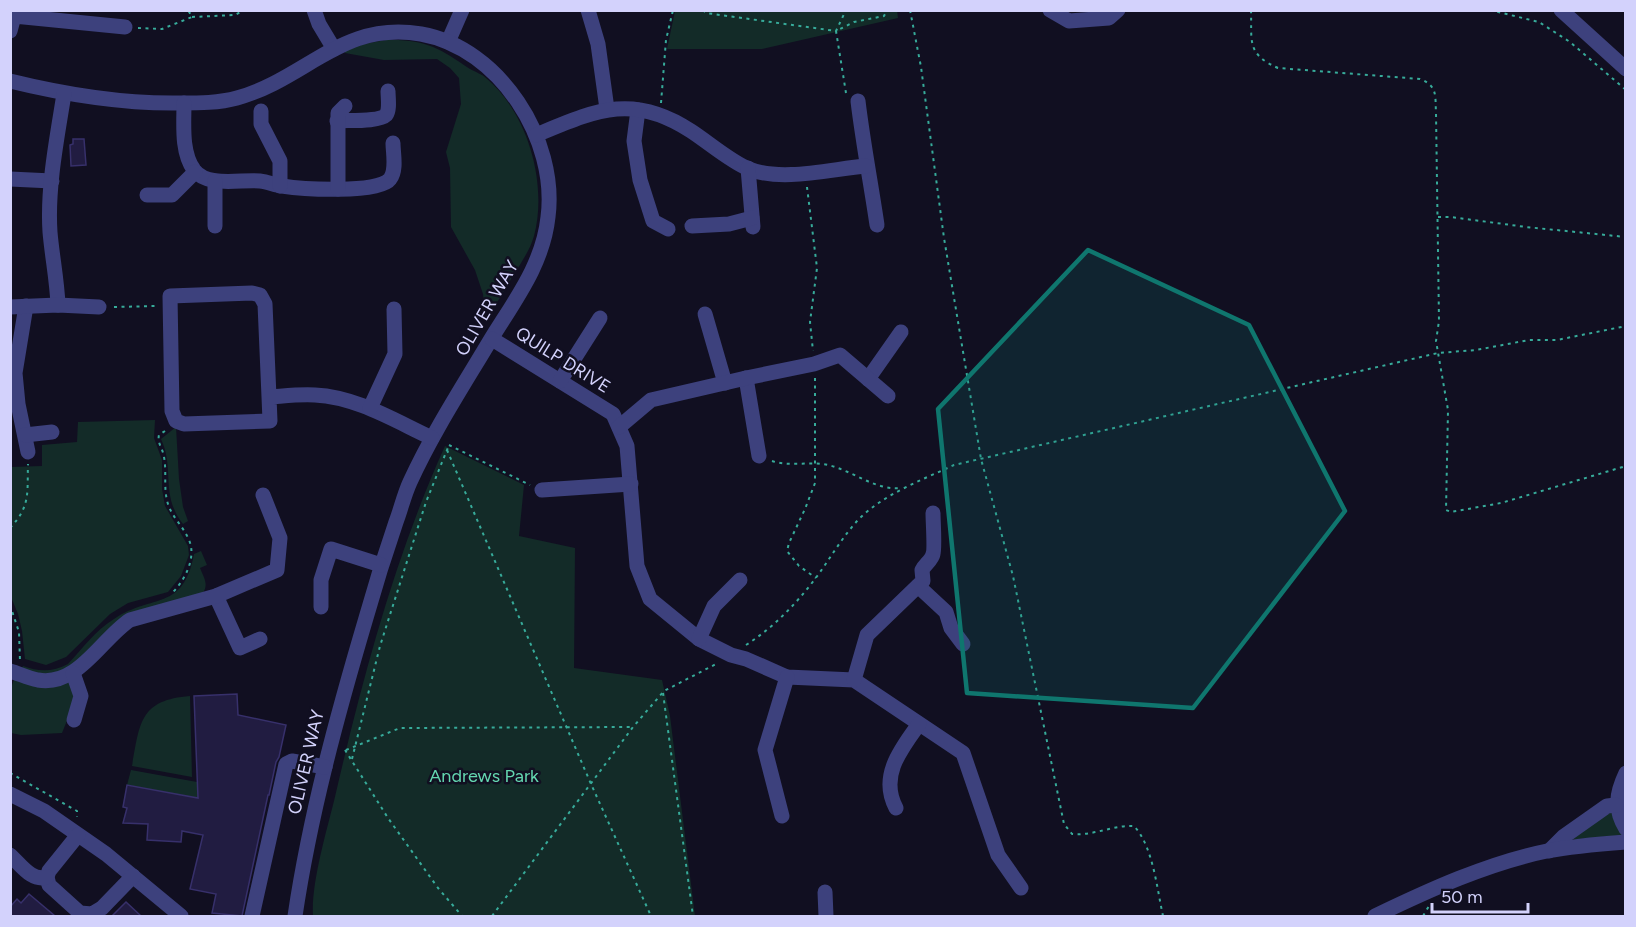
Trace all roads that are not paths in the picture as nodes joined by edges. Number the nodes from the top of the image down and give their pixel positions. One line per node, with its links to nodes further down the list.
1 (314, 10): 11 (street)
2 (462, 10): 10 (street)
3 (588, 10): 19 (street)
4 (1050, 10): 5 (street)
5 (1118, 10)
6 (1561, 10): 12 (street)
7 (12, 16): 8 (street); 9 (street)
8 (125, 27)
9 (10, 31)
10 (448, 42): 11 (street, OLIVER WAY); 23 (street, OLIVER WAY)
11 (334, 49): 17 (street, OLIVER WAY)
12 (1626, 69)
13 (10, 81): 15 (street, OLIVER WAY)
14 (388, 91): 22 (street)
15 (64, 94): 17 (street, OLIVER WAY); 29 (street)
16 (858, 101): 25 (street)
17 (184, 103): 27 (street)
18 (345, 106): 22 (street)
19 (607, 109): 20 (street); 23 (street)
20 (638, 110): 26 (street); 37 (street)
21 (261, 111): 31 (street)
22 (337, 121): 32 (street)
23 (536, 135): 45 (street, OLIVER WAY)
24 (393, 143): 32 (street)
25 (866, 166): 26 (street); 34 (street)
26 (748, 168): 36 (street)
27 (195, 172): 30 (street); 33 (street)
28 (10, 179): 29 (street)
29 (52, 181): 38 (street)
30 (215, 181): 31 (street); 35 (street)
31 (280, 186): 32 (street)
32 (338, 189)
33 (147, 195)
34 (878, 225)
35 (215, 226)
36 (692, 226)
37 (668, 230)
38 (58, 305): 39 (street); 40 (street)
39 (18, 306): 55 (street)
40 (99, 307)
41 (394, 309): 52 (street)
42 (705, 314): 49 (street)
43 (600, 318): 48 (street)
44 (901, 332): 47 (street)
45 (492, 339): 48 (street, QUILP DRIVE); 56 (street, OLIVER WAY)
46 (746, 378): 47 (street); 49 (street); 58 (street)
47 (868, 379): 50 (street)
48 (560, 381): 53 (street, QUILP DRIVE)
49 (724, 383): 53 (street)
50 (888, 396)
51 (269, 398): 51 (street); 52 (street)
52 (370, 408): 56 (street)
53 (619, 427): 59 (street, QUILP DRIVE)
54 (52, 432): 55 (street)
55 (25, 435): 57 (street)
56 (432, 438): 63 (street, OLIVER WAY)
57 (28, 452)
58 (759, 456)
59 (631, 484): 60 (street); 69 (street, QUILP DRIVE)
60 (542, 490)
61 (263, 495): 66 (street)
62 (933, 513): 65 (street)
63 (381, 565): 67 (street); 77 (street, OLIVER WAY)
64 (740, 580): 69 (street)
65 (921, 584): 70 (street); 74 (street)
66 (216, 596): 68 (street); 72 (street)
67 (321, 607)
68 (260, 639)
69 (699, 639): 73 (street, QUILP DRIVE)
70 (963, 644)
71 (15, 666): 72 (street)
72 (73, 673): 75 (street)
73 (787, 677): 74 (street, QUILP DRIVE); 82 (street)
74 (854, 680): 76 (street)
75 (74, 720)
76 (919, 724): 81 (street); 90 (street)
77 (325, 767): 93 (street); 94 (street, OLIVER WAY)
78 (1626, 773): 80 (street)
79 (10, 794): 84 (street)
80 (1616, 804): 83 (street); 86 (street)
81 (896, 808)
82 (782, 816)
83 (1626, 829)
84 (78, 835): 88 (street); 89 (street)
85 (1626, 842): 86 (street)
86 (1549, 851): 96 (street)
87 (10, 855): 89 (street)
88 (133, 876): 89 (street); 92 (street)
89 (47, 877)
90 (1021, 888)
91 (825, 892): 95 (street)
92 (181, 916)
93 (252, 916)
94 (295, 916)
95 (826, 916)
96 (1375, 916)

